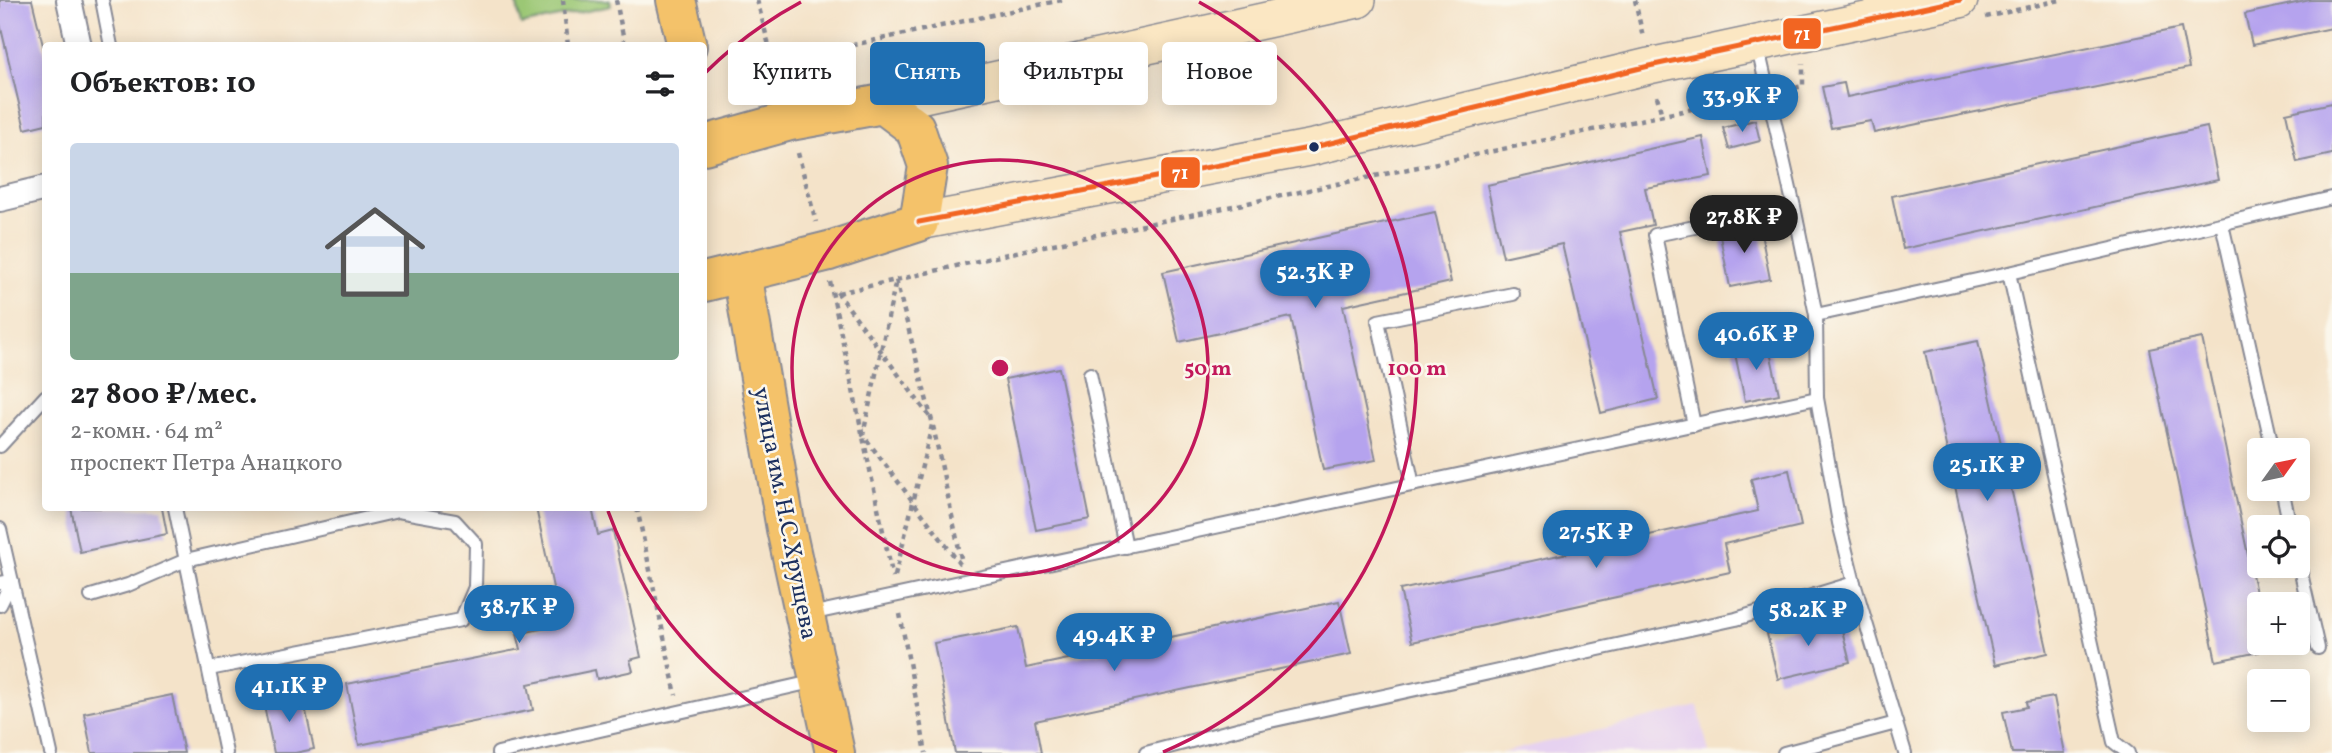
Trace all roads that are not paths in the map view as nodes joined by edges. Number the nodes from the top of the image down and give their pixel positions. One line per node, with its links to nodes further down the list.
1 (69, 0): 6 (street)
2 (102, 0): 7 (lane)
3 (676, 0): 8 (main road)
4 (1358, 0): 10 (main road)
5 (1959, 0): 9 (main road)
6 (78, 42)
7 (110, 42)
8 (686, 42)
9 (1757, 44): 17 (lane); 18 (main road)
10 (985, 82)
11 (878, 105): 13 (main road)
12 (884, 105): 18 (main road)
13 (707, 144)
14 (42, 189): 16 (street)
15 (2332, 198): 19 (lane)
16 (0, 199)
17 (1794, 206): 24 (lane); 28 (lane)
18 (919, 222): 20 (main road)
19 (2222, 224): 21 (lane); 29 (lane)
20 (741, 273): 22 (main road); 41 (main road, улица им. Н.С.Хрущева)
21 (2009, 273): 24 (lane); 53 (lane)
22 (707, 281)
23 (1513, 294): 31 (lane)
24 (1816, 315): 26 (lane)
25 (1090, 374): 34 (lane)
26 (1817, 398): 28 (lane); 38 (lane)
27 (42, 400): 30 (lane)
28 (1694, 425): 31 (lane)
29 (2270, 438)
30 (0, 446)
31 (1413, 485): 34 (lane)
32 (176, 511): 35 (lane)
33 (0, 529): 37 (lane)
34 (1126, 547): 41 (lane)
35 (186, 560): 39 (lane); 43 (lane); 43 (lane)
36 (2302, 578): 42 (lane)
37 (6, 582): 40 (lane); 46 (lane)
38 (1854, 583): 45 (lane); 50 (lane)
39 (91, 596)
40 (0, 605)
41 (806, 615): 44 (main road, улица им. Н.С.Хрущева)
42 (2318, 648)
43 (209, 669): 47 (lane)
44 (820, 680): 48 (lane); 49 (main road, улица им. Н.С.Хрущева)
45 (1896, 723): 51 (lane); 52 (lane)
46 (51, 753)
47 (226, 753)
48 (498, 753)
49 (835, 753)
50 (1146, 753)
51 (1784, 753)
52 (1905, 753)
53 (2128, 753)

